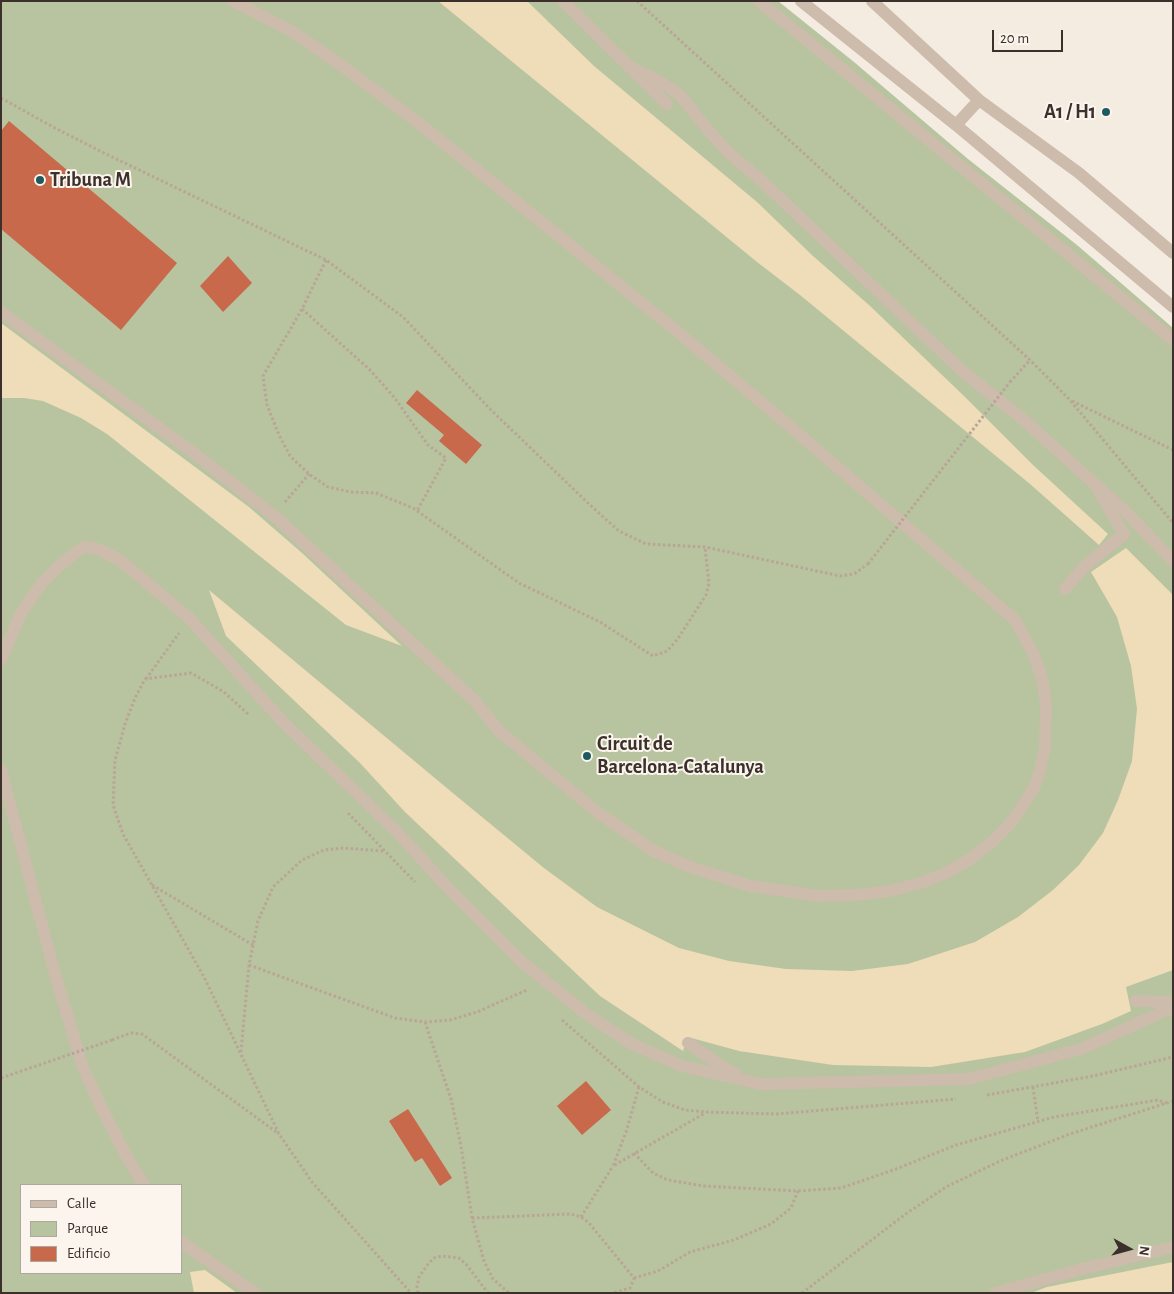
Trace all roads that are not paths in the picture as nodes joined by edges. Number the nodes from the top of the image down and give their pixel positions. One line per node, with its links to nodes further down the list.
1 (233, 1): 12 (street)
2 (563, 1): 6 (street)
3 (759, 1): 13 (street)
4 (801, 1): 9 (street)
5 (872, 1): 7 (street)
6 (629, 66): 8 (street); 14 (street)
7 (979, 100): 9 (street); 10 (street)
8 (667, 104)
9 (956, 125): 11 (street)
10 (1173, 253)
11 (1173, 308)
12 (1, 312)
13 (1173, 340)
14 (1093, 481): 15 (street); 16 (street)
15 (1173, 561)
16 (1065, 589)
17 (1, 660): 23 (street)
18 (1, 770): 24 (street)
19 (1136, 1000): 20 (street)
20 (1173, 1002)
21 (1173, 1007): 23 (street)
22 (688, 1043): 23 (street)
23 (749, 1082)
24 (143, 1184)
25 (182, 1243): 27 (street)
26 (1173, 1247): 28 (street)
27 (255, 1293)
28 (995, 1293)

